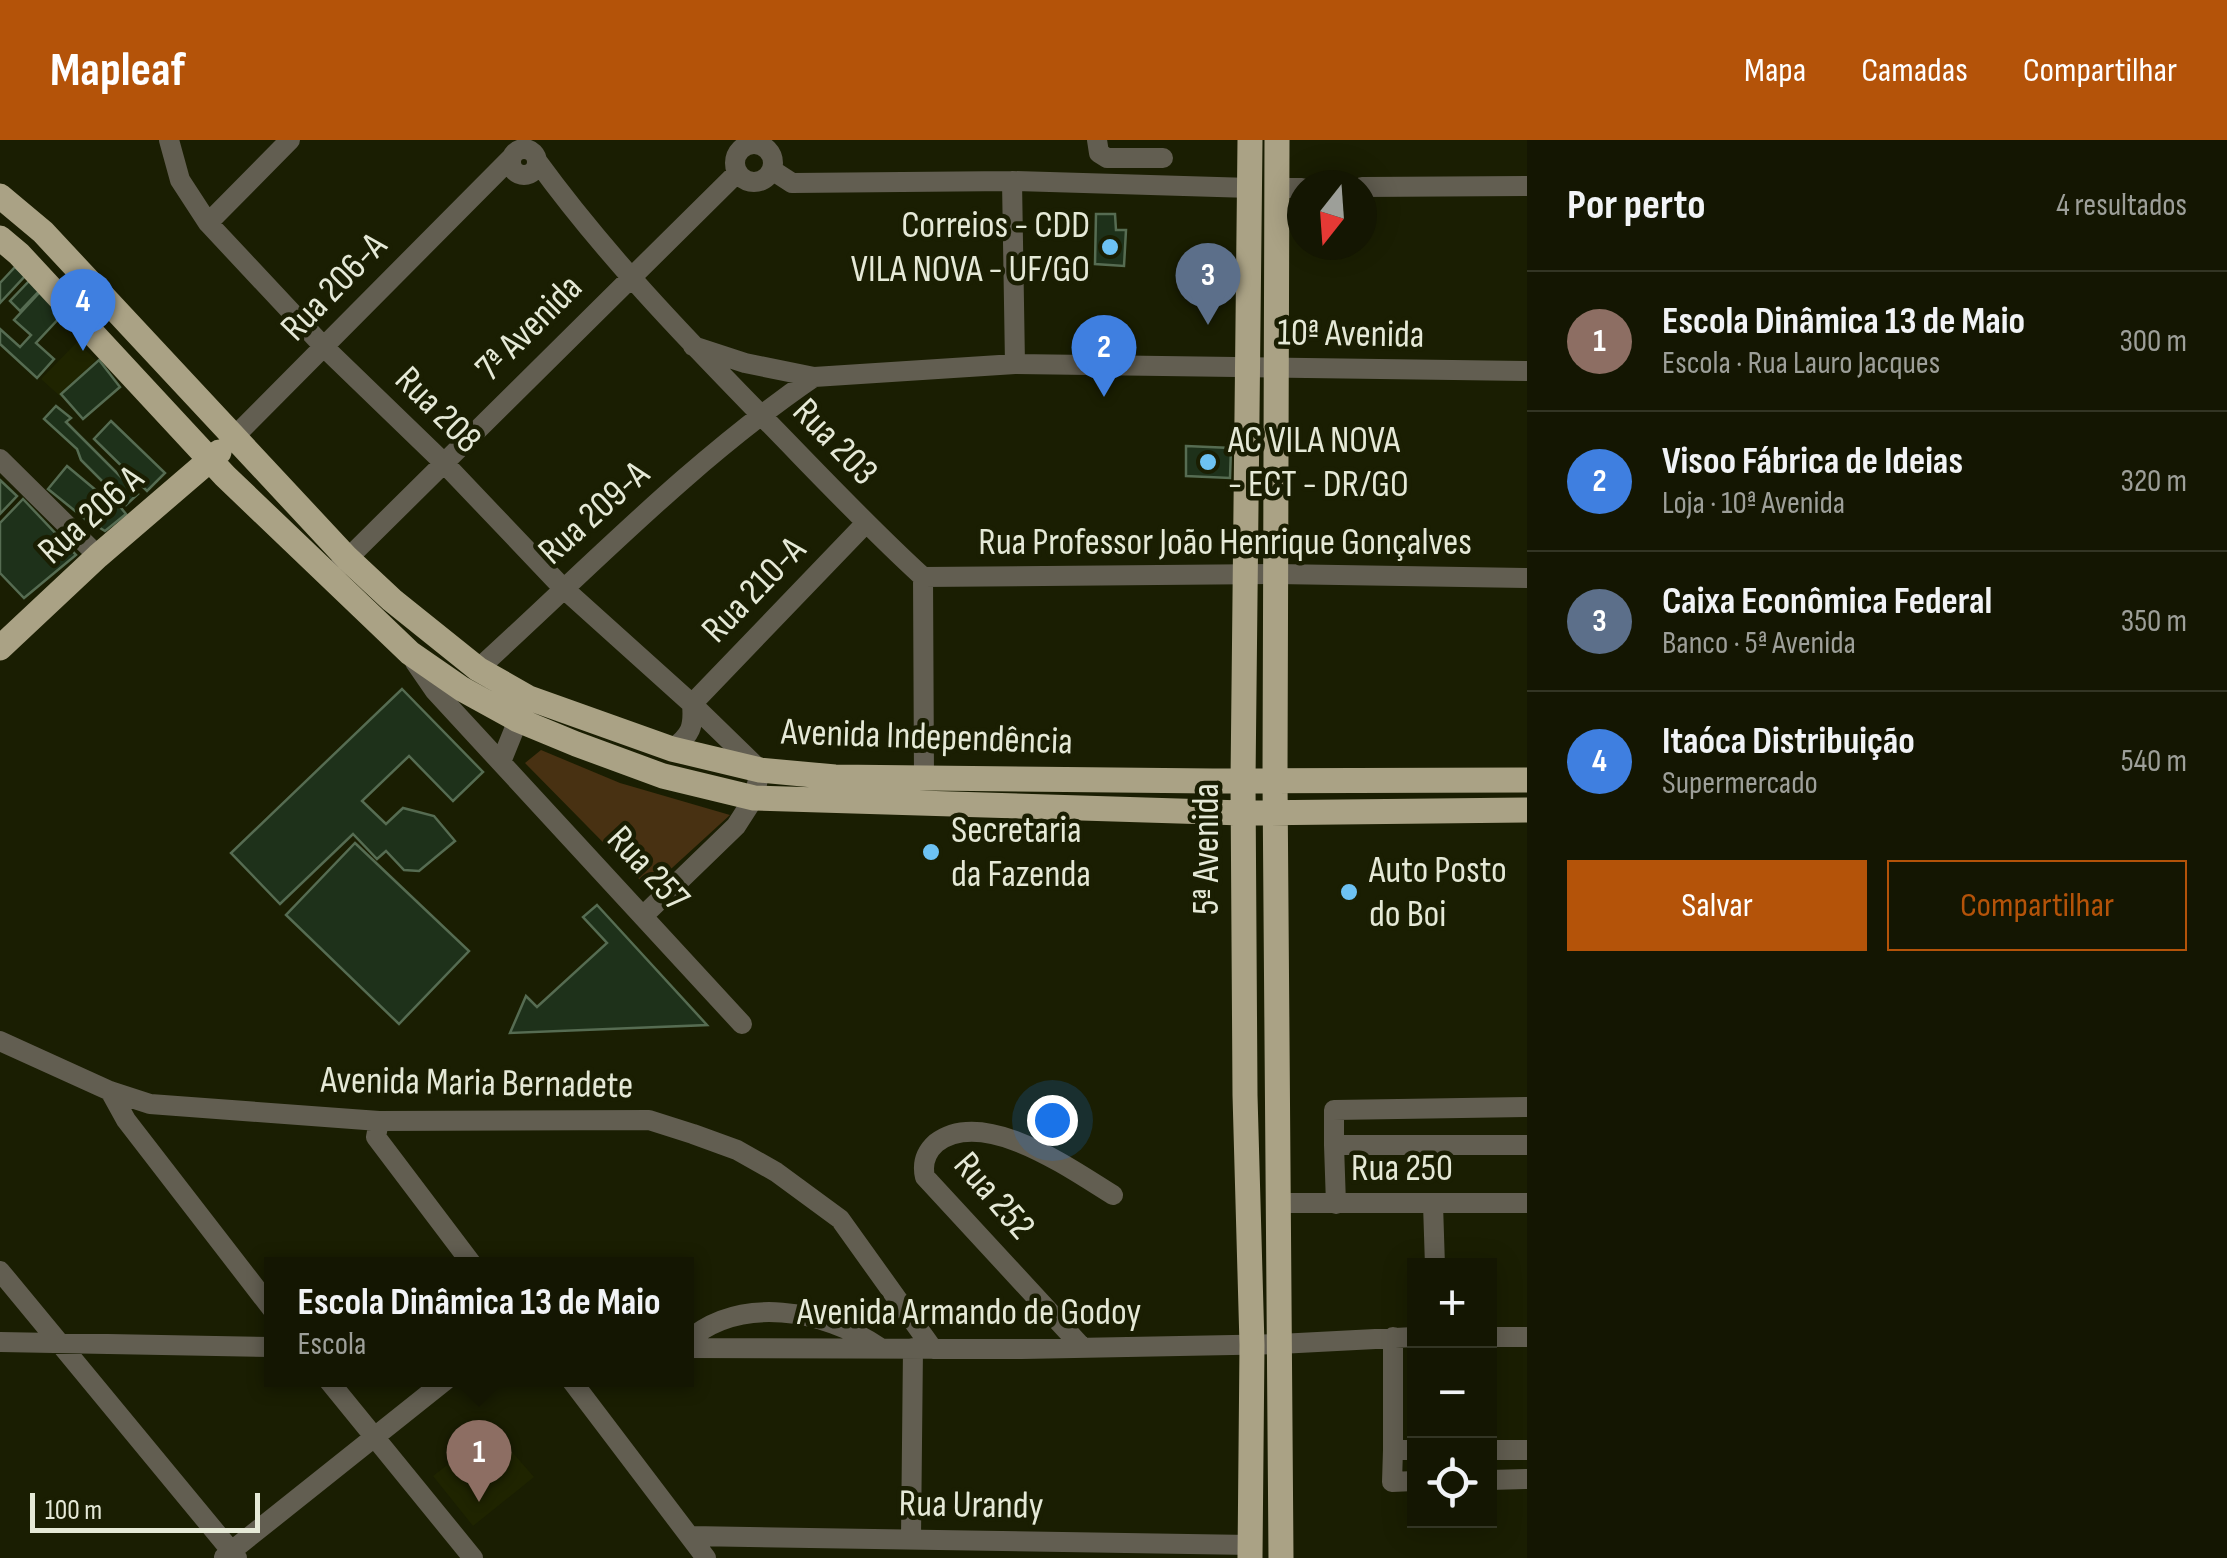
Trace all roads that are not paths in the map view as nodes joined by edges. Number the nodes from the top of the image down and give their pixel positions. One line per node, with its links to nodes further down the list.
1 (169, 140): 17 (street, Rua 208)
2 (290, 140): 17 (street)
3 (1098, 140): 7 (street)
4 (1250, 140): 15 (main road, 5ª Avenida)
5 (1277, 140): 15 (main road, 5ª Avenida)
6 (755, 143): 9 (street); 10 (street)
7 (1164, 149): 12 (street)
8 (526, 157): 19 (street, Rua 203); 21 (street, Rua 206-A)
9 (772, 170): 10 (street); 11 (street)
10 (737, 173): 19 (street, 7ª Avenida)
11 (1012, 180): 12 (street); 22 (street)
12 (1161, 185): 15 (street)
13 (1527, 186): 14 (street)
14 (1377, 187)
15 (1276, 188): 23 (main road, 5ª Avenida); 24 (main road, 5ª Avenida)
16 (0, 196): 28 (main road, Avenida Independência)
17 (208, 223): 21 (street, Rua 208)
18 (0, 238): 30 (main road, Avenida Independência)
19 (629, 277): 20 (street, Rua 203); 31 (street, 7ª Avenida)
20 (693, 346): 26 (street, 10ª Avenida); 27 (street, Rua 203)
21 (325, 348): 28 (street, Rua 206-A); 31 (street, Rua 208)
22 (1014, 364): 23 (street, 10ª Avenida); 26 (street, 10ª Avenida)
23 (1248, 368): 24 (street, 10ª Avenida); 35 (main road, 5ª Avenida)
24 (1278, 368): 25 (street, 10ª Avenida); 36 (main road, 5ª Avenida)
25 (1527, 372)
26 (814, 376): 27 (street)
27 (760, 414): 32 (street, Rua 203); 39 (street, Rua 209-A)
28 (234, 438): 30 (main road, Rua 206 A); 34 (main road, Avenida Independência)
29 (0, 459): 33 (street)
30 (210, 460): 33 (main road, Rua 206 A); 34 (main road, Avenida Independência)
31 (444, 464): 34 (street, 7ª Avenida); 39 (street, Rua 208)
32 (865, 524): 37 (street, Rua 203); 45 (street, Rua 210-A)
33 (98, 556): 42 (main road, Rua 206 A)
34 (338, 568): 40 (main road, Avenida Independência); 41 (main road, Avenida Independência)
35 (1245, 574): 36 (street, Rua Professor João Henrique Gonçalves); 37 (street, Rua Professor João Henrique Gonçalves); 53 (main road, 5ª Avenida)
36 (1276, 574): 38 (street, Rua Professor João Henrique Gonçalves); 51 (main road, 5ª Avenida)
37 (923, 577): 50 (street)
38 (1527, 578)
39 (562, 587): 44 (street, Rua 209-A); 45 (street, Rua 208)
40 (392, 600): 41 (main road); 44 (main road, Avenida Independência)
41 (372, 620): 43 (main road, Avenida Independência)
42 (0, 648)
43 (410, 653): 46 (main road, Avenida Independência); 48 (street, Rua 257)
44 (478, 669): 47 (main road, Avenida Independência)
45 (692, 704): 47 (street); 49 (street, Rua 208)
46 (518, 720): 48 (street); 54 (main road, Avenida Independência)
47 (672, 750): 49 (main road, Avenida Independência)
48 (501, 762): 58 (street, Rua 257)
49 (760, 770): 50 (main road, Avenida Independência); 54 (street)
50 (924, 777): 53 (main road, Avenida Independência)
51 (1275, 780): 52 (main road, Avenida Independência); 53 (main road, Avenida Independência); 56 (main road, 5ª Avenida)
52 (1527, 780)
53 (1243, 781): 57 (main road, 5ª Avenida)
54 (754, 798): 57 (main road, Avenida Independência); 58 (street)
55 (1527, 810): 56 (main road, Avenida Independência)
56 (1275, 812): 57 (main road, Avenida Independência); 68 (main road, 5ª Avenida)
57 (1243, 814): 83 (main road, 5ª Avenida)
58 (644, 916): 59 (street, Rua 257)
59 (742, 1024)
60 (0, 1041): 61 (street, Avenida Maria Bernadete)
61 (110, 1091): 63 (street, Avenida Maria Bernadete); 74 (street)
62 (1527, 1107): 64 (street)
63 (379, 1121): 71 (street); 87 (street, Avenida Maria Bernadete)
64 (1334, 1145): 65 (street); 69 (street)
65 (1527, 1145)
66 (1113, 1195): 85 (street, Rua 252)
67 (1527, 1202): 70 (street, Rua 250)
68 (1277, 1204): 69 (street, Rua 250); 81 (main road, 5ª Avenida)
69 (1336, 1204): 70 (street, Rua 250)
70 (1433, 1204): 72 (street)
71 (467, 1257)
72 (1434, 1258)
73 (0, 1270): 80 (street)
74 (264, 1299)
75 (694, 1336): 86 (street)
76 (1404, 1337): 81 (street, Avenida Armando de Godoy); 92 (street)
77 (1497, 1337): 78 (street)
78 (1527, 1337)
79 (0, 1342): 80 (street)
80 (56, 1342): 84 (street); 101 (street)
81 (1279, 1344): 83 (street, Avenida Armando de Godoy); 104 (main road, 5ª Avenida)
82 (694, 1345): 86 (street, Avenida Armando de Godoy)
83 (1252, 1345): 85 (street, Avenida Armando de Godoy); 100 (main road, 5ª Avenida)
84 (264, 1347)
85 (1082, 1347): 87 (street, Avenida Armando de Godoy)
86 (880, 1348): 87 (street, Avenida Armando de Godoy)
87 (923, 1349): 99 (street)
88 (334, 1387): 91 (street)
89 (437, 1387): 91 (street)
90 (577, 1387): 98 (street)
91 (376, 1437): 101 (street); 102 (street)
92 (1404, 1450): 97 (street)
93 (1497, 1450): 94 (street)
94 (1527, 1450)
95 (1497, 1480): 96 (street)
96 (1527, 1480)
97 (1407, 1481)
98 (690, 1536): 99 (street, Rua Urandy); 103 (street)
99 (911, 1538): 100 (street, Rua Urandy)
100 (1250, 1551)
101 (230, 1556)
102 (473, 1558)
103 (706, 1558)
104 (1281, 1558)

